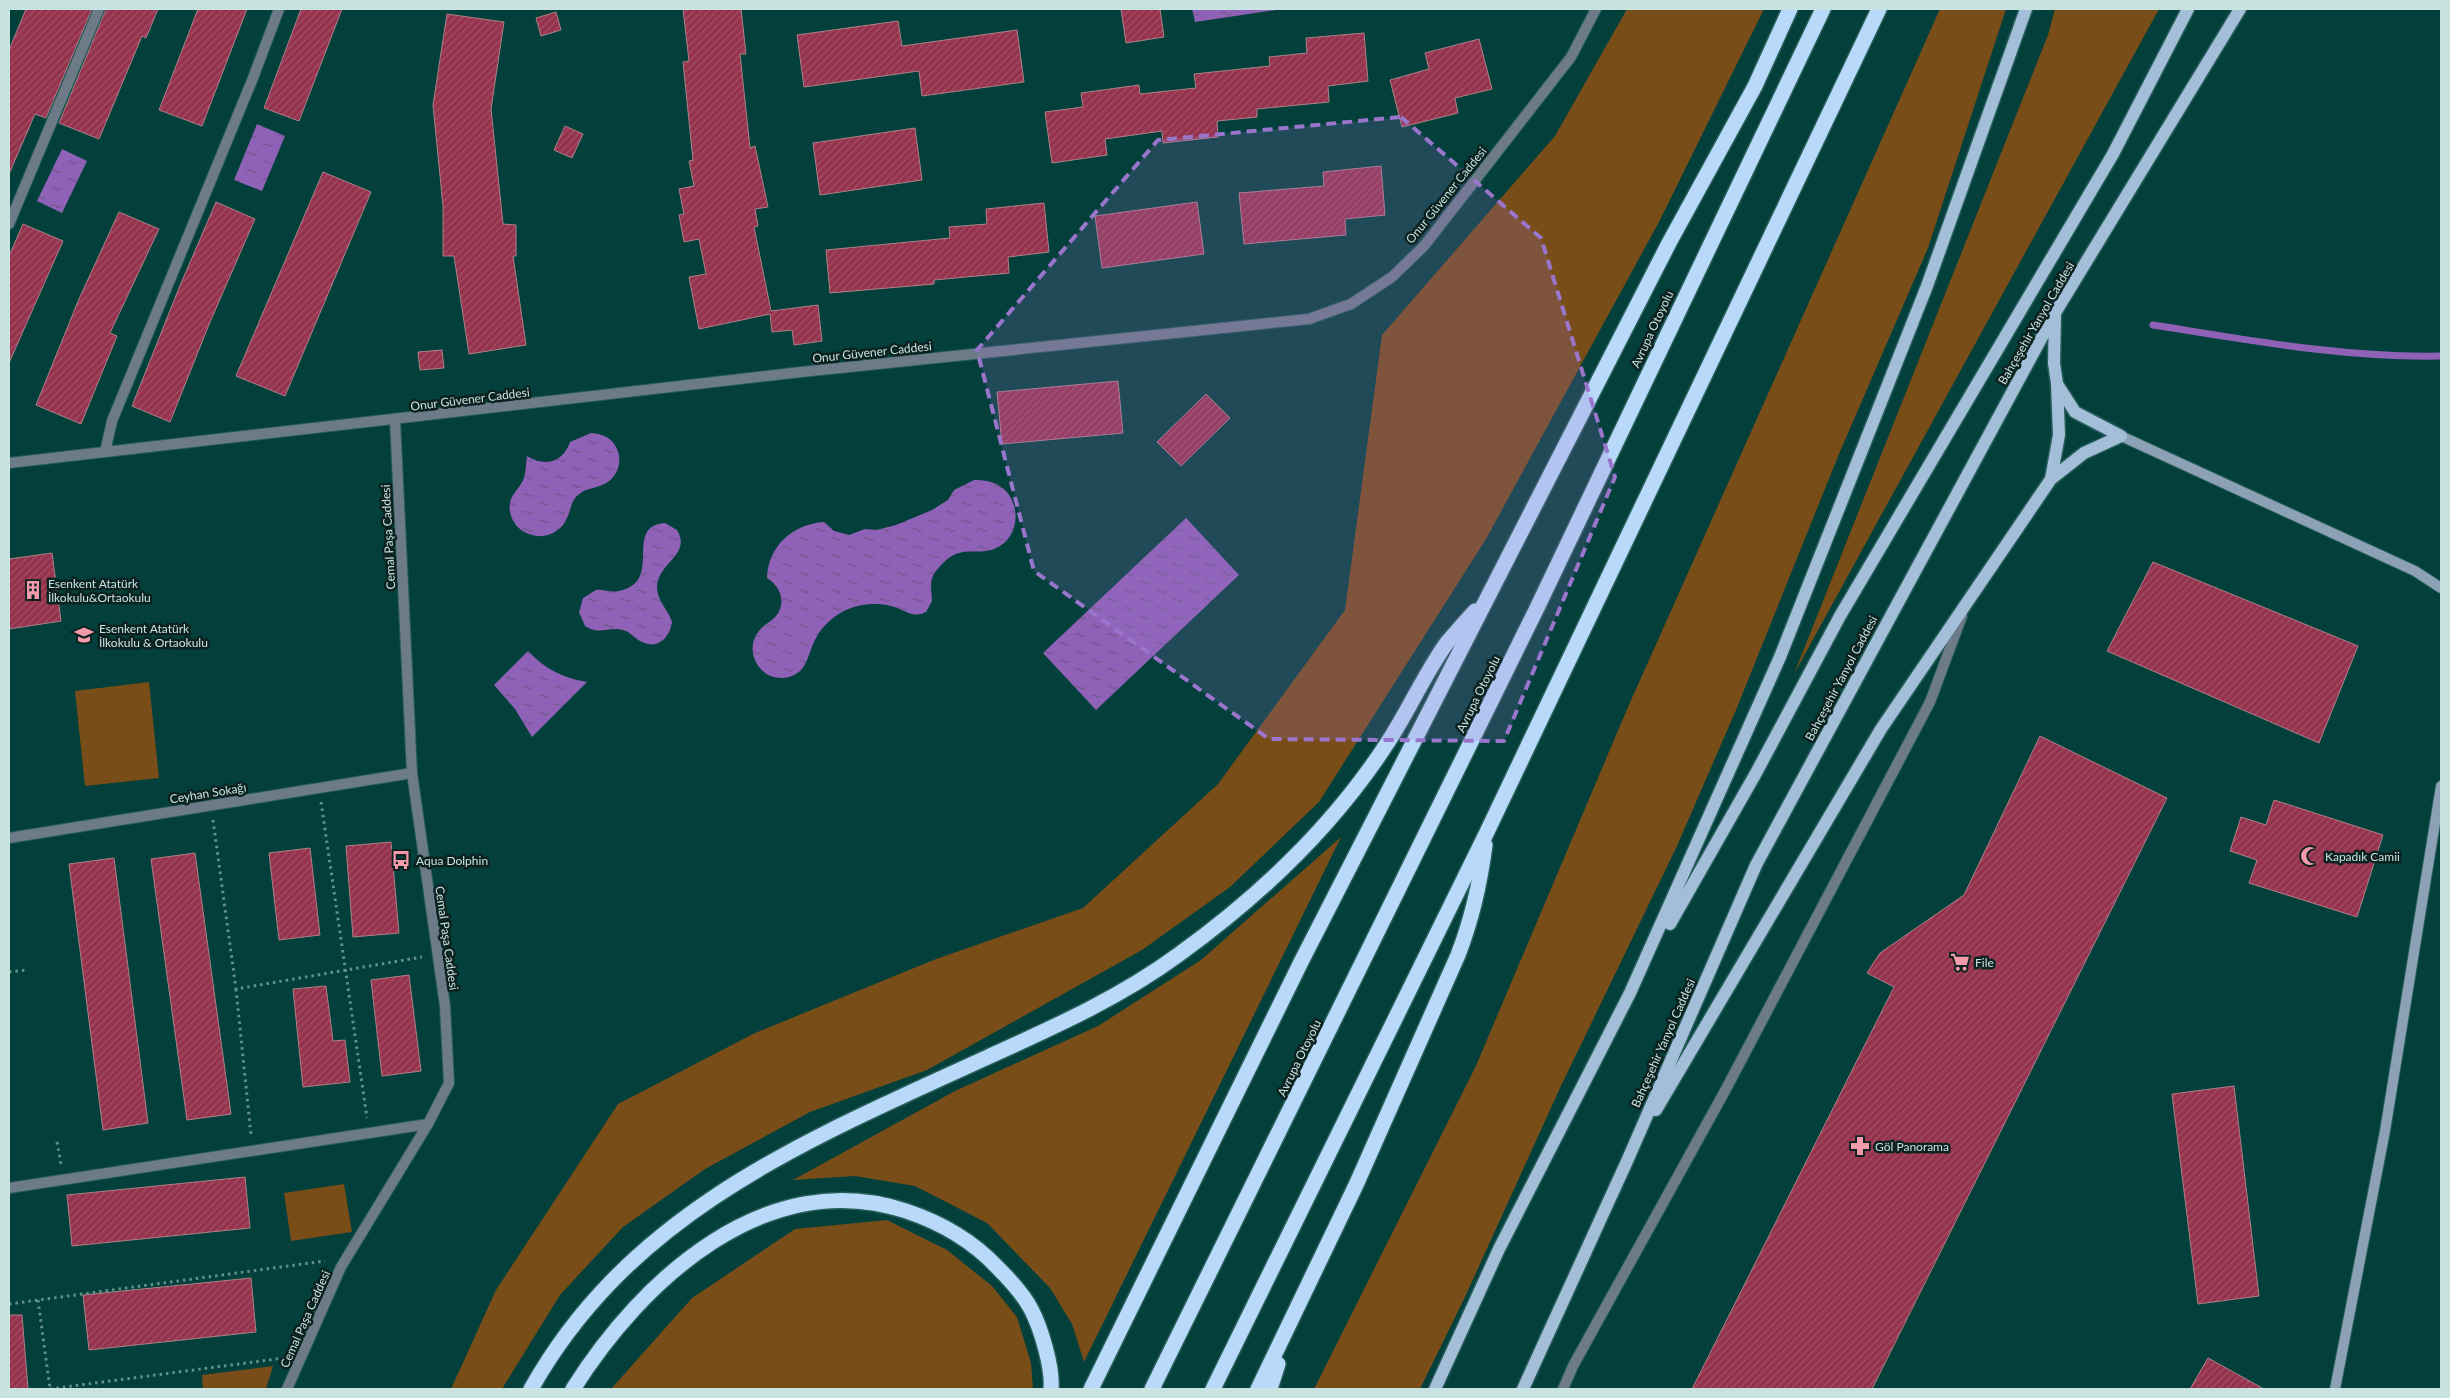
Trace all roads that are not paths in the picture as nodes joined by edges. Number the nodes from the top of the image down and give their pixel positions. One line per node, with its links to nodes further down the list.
1 (100, 9): 10 (street)
2 (279, 9): 15 (street)
3 (1596, 9): 13 (street, Onur Güvener Caddesi)
4 (1790, 9): 19 (highway)
5 (1823, 9): 35 (highway, Avrupa Otoyolu)
6 (1879, 9): 23 (highway)
7 (2026, 9): 25 (main road)
8 (2188, 9): 25 (main road)
9 (2240, 9): 11 (main road, Bahçeşehir Yanyol Caddesi)
10 (9, 224)
11 (2056, 312): 12 (main road); 27 (main road, Bahçeşehir Yanyol Caddesi)
12 (2057, 384): 14 (main road); 17 (main road)
13 (395, 420): 15 (street, Onur Güvener Caddesi); 21 (street, Cemal Paşa Caddesi)
14 (2121, 436): 17 (main road); 18 (main road)
15 (105, 452): 16 (street, Onur Güvener Caddesi)
16 (9, 463)
17 (2051, 479): 20 (main road)
18 (2441, 588)
19 (1490, 593): 31 (highway); 34 (highway)
20 (1967, 603): 27 (main road); 41 (street)
21 (412, 773): 24 (street, Ceyhan Sokağı); 26 (street, Cemal Paşa Caddesi)
22 (2441, 786): 42 (main road)
23 (1486, 834): 29 (highway); 36 (highway)
24 (9, 838)
25 (1630, 994): 39 (main road)
26 (428, 1124): 28 (street); 30 (street, Cemal Paşa Caddesi)
27 (1628, 1159): 40 (main road, Bahçeşehir Yanyol Caddesi)
28 (9, 1188)
29 (1288, 1327): 37 (highway); 38 (highway)
30 (287, 1389)
31 (531, 1389)
32 (573, 1389): 33 (highway)
33 (1051, 1389)
34 (1091, 1389)
35 (1152, 1389)
36 (1213, 1389)
37 (1258, 1389)
38 (1270, 1389)
39 (1435, 1389)
40 (1523, 1389)
41 (1563, 1389)
42 (2335, 1389)

